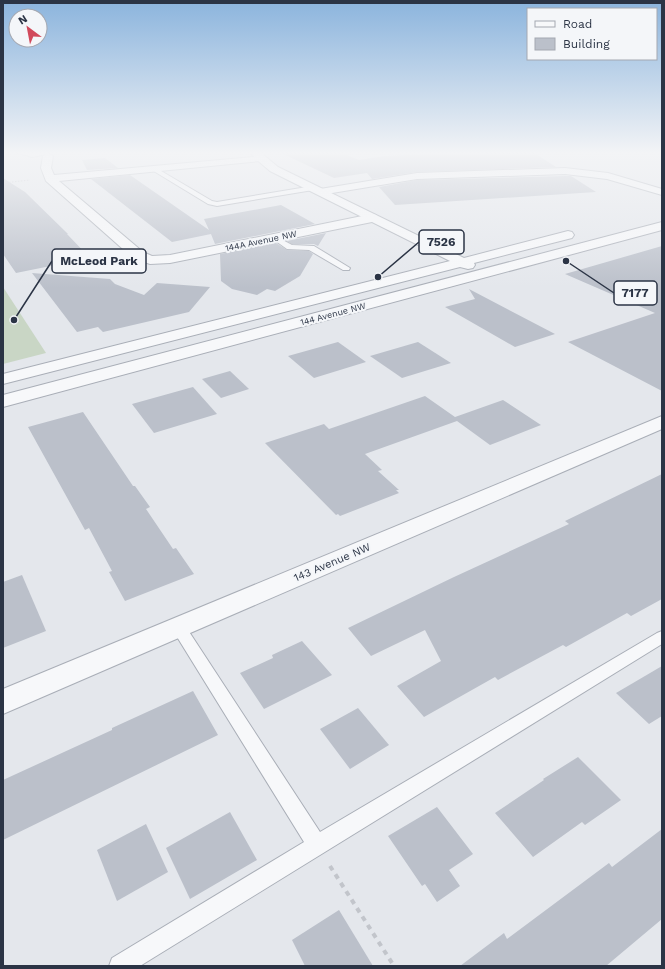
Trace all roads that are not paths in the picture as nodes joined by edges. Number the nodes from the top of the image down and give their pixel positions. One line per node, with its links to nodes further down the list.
1 (71, 197): 8 (street, 144A Avenue NW)
2 (200, 197): 3 (lane)
3 (265, 197)
4 (331, 197): 5 (street)
5 (372, 218): 8 (street, 144A Avenue NW); 9 (street)
6 (662, 226): 11 (street, 144 Avenue NW)
7 (585, 231): 9 (street, 144 Avenue NW)
8 (276, 238): 10 (lane)
9 (462, 262): 11 (street); 12 (street, 144 Avenue NW)
10 (346, 268)
11 (485, 273): 13 (street, 144 Avenue NW)
12 (3, 378)
13 (3, 401)
14 (662, 422): 15 (street, 143 Avenue NW)
15 (179, 628): 17 (street, 143 Avenue NW); 18 (lane)
16 (662, 637): 18 (lane)
17 (3, 702)
18 (317, 845): 19 (lane)
19 (120, 966)

